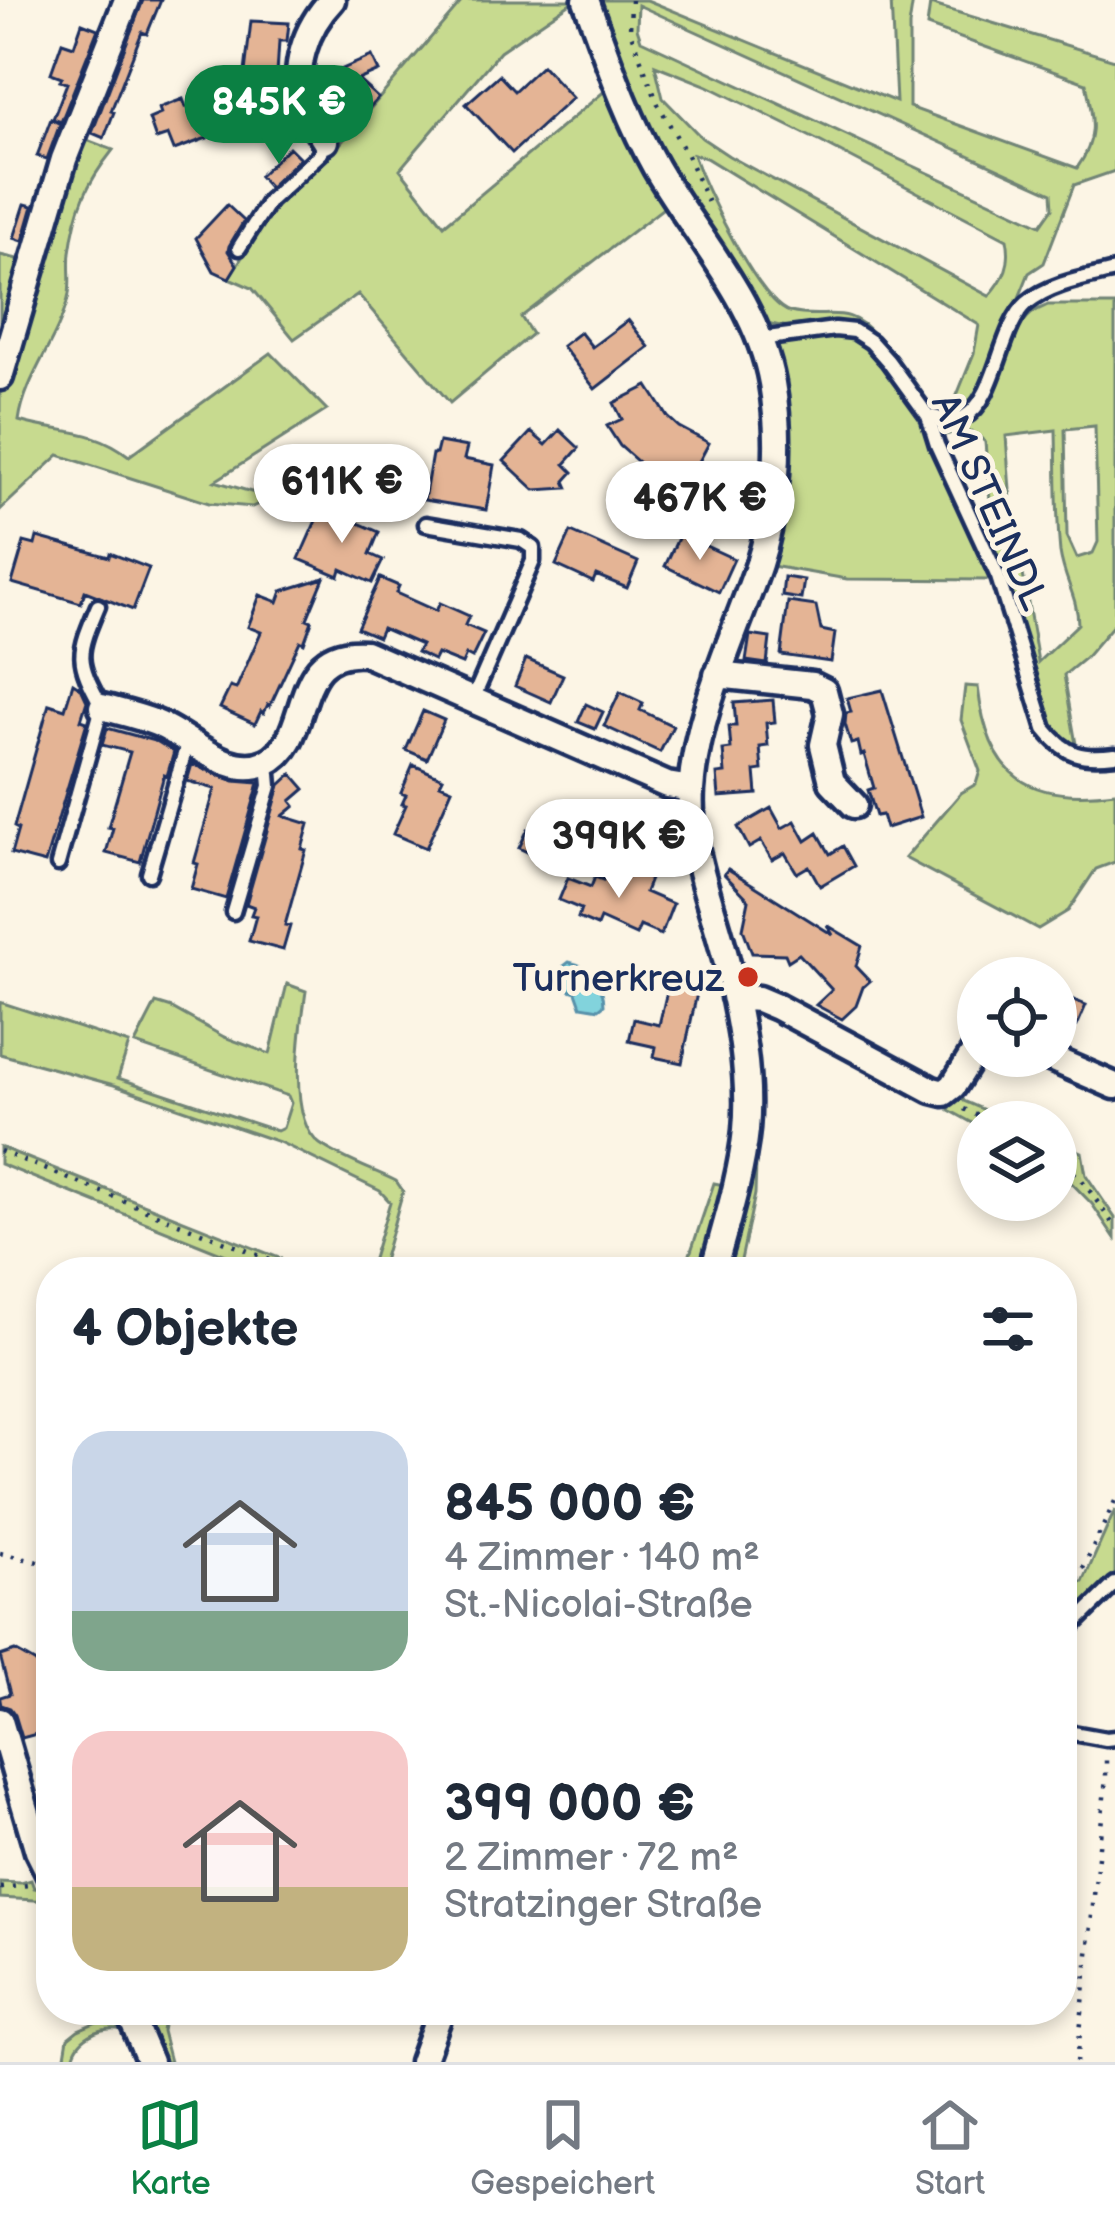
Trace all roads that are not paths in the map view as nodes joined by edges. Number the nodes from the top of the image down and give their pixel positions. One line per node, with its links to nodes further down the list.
1 (127, 0): 8 (street)
2 (332, 0): 4 (street)
3 (586, 0): 7 (street)
4 (325, 141): 5 (lane)
5 (238, 248)
6 (1115, 272): 9 (lane)
7 (760, 339): 9 (lane, AM STEINDL); 12 (street)
8 (0, 377)
9 (928, 416): 16 (lane, AM STEINDL)
10 (426, 524): 13 (lane)
11 (98, 606): 14 (lane)
12 (717, 675): 18 (street); 19 (street)
13 (472, 700): 17 (street); 18 (street)
14 (102, 707): 15 (street); 20 (lane)
15 (188, 741): 17 (street); 21 (lane)
16 (1115, 755)
17 (268, 762): 22 (lane)
18 (691, 789): 23 (street)
19 (854, 805)
20 (58, 864)
21 (149, 874)
22 (233, 912)
23 (734, 998): 25 (street); 27 (street)
24 (1077, 1069): 26 (street)
25 (959, 1077)
26 (1115, 1086)
27 (716, 1257)
28 (1115, 1584): 29 (lane)
29 (1077, 1621)
30 (0, 1721): 33 (street)
31 (1077, 1734): 32 (lane)
32 (1110, 1739)
33 (36, 1844)
34 (134, 2025): 36 (street)
35 (436, 2025): 37 (street)
36 (150, 2062)
37 (422, 2062)

